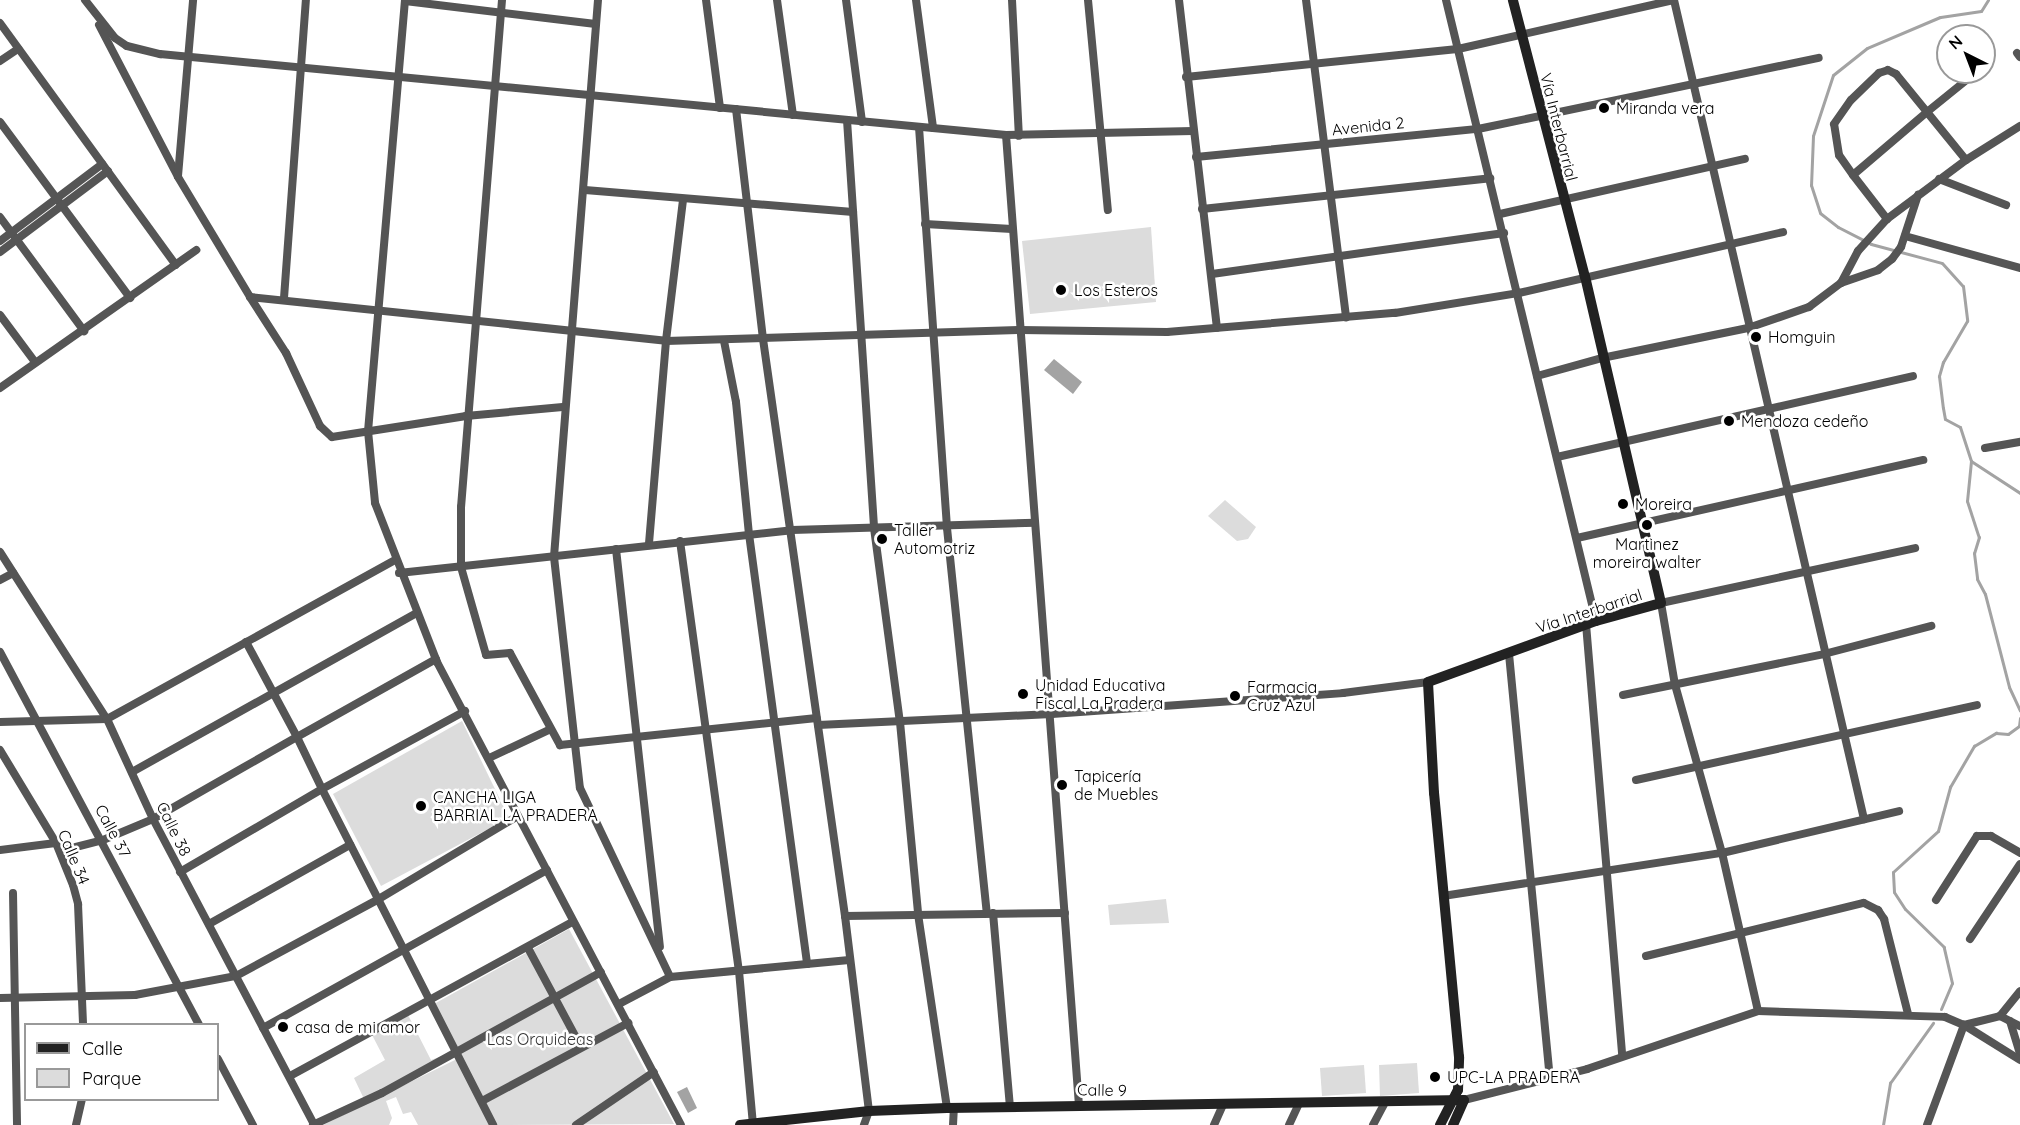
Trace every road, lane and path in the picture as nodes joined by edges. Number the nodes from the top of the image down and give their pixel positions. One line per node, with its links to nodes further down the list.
1 (85, 0): 19 (street)
2 (194, 0): 25 (street)
3 (306, 0): 28 (street)
4 (502, 0): 18 (street)
5 (598, 0): 21 (street)
6 (706, 0): 36 (street)
7 (777, 0): 39 (street)
8 (846, 0): 43 (street)
9 (916, 0): 46 (street)
10 (1012, 0): 51 (street)
11 (1088, 0): 52 (street)
12 (1179, 0): 31 (street)
13 (1306, 0): 29 (street)
14 (1446, 0): 24 (street)
15 (1513, 0): 22 (main road, Vía Interbarrial)
16 (1674, 0): 22 (street); 34 (street)
17 (405, 1): 18 (street); 30 (street)
18 (500, 13): 21 (street); 33 (street)
19 (94, 16): 25 (street); 62 (street)
20 (0, 23): 23 (street)
21 (596, 24): 35 (street)
22 (1521, 34): 24 (street); 40 (main road, Vía Interbarrial)
23 (18, 49): 27 (street); 58 (street)
24 (1458, 49): 29 (street); 47 (street)
25 (189, 56): 28 (street); 62 (street)
26 (1819, 58): 34 (street, Avenida 2)
27 (0, 62)
28 (300, 65): 30 (street); 100 (street)
29 (1313, 65): 31 (street); 54 (street)
30 (396, 75): 33 (street); 101 (street)
31 (1186, 77): 48 (street)
32 (1963, 84): 38 (street)
33 (494, 85): 35 (street); 104 (street)
34 (1691, 85): 40 (street, Avenida 2); 59 (street)
35 (588, 95): 36 (street); 65 (street)
36 (720, 108): 37 (street)
37 (736, 109): 39 (street); 71 (street)
38 (1927, 112): 57 (street); 61 (street); 61 (street)
39 (793, 115): 41 (street)
40 (1542, 117): 47 (street, Avenida 2); 69 (main road, Vía Interbarrial)
41 (846, 120): 43 (street); 76 (street)
42 (0, 122): 68 (street)
43 (862, 122): 45 (street)
44 (2020, 126): 49 (street)
45 (919, 127): 46 (street); 80 (street)
46 (933, 128): 50 (street)
47 (1478, 129): 54 (street, Avenida 2); 63 (street)
48 (1193, 131): 52 (street); 55 (street)
49 (2012, 132): 53 (street); 57 (street)
50 (1006, 135): 51 (street); 81 (street)
51 (1018, 136): 52 (street)
52 (1101, 136): 75 (street)
53 (2020, 136)
54 (1323, 144): 55 (street, Avenida 2); 66 (street)
55 (1196, 157): 74 (street)
56 (1745, 159): 59 (street)
57 (1966, 160): 64 (street)
58 (102, 164): 60 (street); 68 (street)
59 (1710, 165): 69 (street); 88 (street)
60 (108, 171): 73 (street); 92 (street)
61 (1853, 175): 79 (street)
62 (178, 177): 98 (street)
63 (1490, 178): 66 (street); 77 (street)
64 (1939, 179): 67 (street); 72 (street)
65 (585, 190): 70 (street); 109 (street)
66 (1329, 193): 74 (street); 91 (street)
67 (1918, 195): 79 (street); 85 (street)
68 (56, 198): 73 (street); 82 (street)
69 (1561, 199): 77 (street); 95 (main road, Vía Interbarrial)
70 (683, 200): 71 (street); 113 (street)
71 (747, 204): 76 (street); 112 (street)
72 (2006, 205)
73 (62, 207): 86 (street); 99 (street)
74 (1202, 209): 94 (street)
75 (1108, 210)
76 (853, 212): 111 (street)
77 (1500, 214): 84 (street)
78 (0, 217): 82 (street)
79 (1887, 219): 96 (street)
80 (925, 224): 81 (street); 110 (street)
81 (1012, 229): 108 (street)
82 (11, 232): 86 (street); 87 (street)
83 (1783, 232): 88 (street)
84 (1504, 233): 91 (street); 97 (street)
85 (1905, 236): 93 (street); 96 (street)
86 (17, 240): 90 (street); 107 (street)
87 (0, 241)
88 (1730, 247): 95 (street); 106 (street)
89 (196, 250): 92 (street)
90 (0, 252)
91 (1337, 257): 94 (street); 103 (street)
92 (176, 265): 99 (street)
93 (2020, 268)
94 (1212, 274): 105 (street)
95 (1584, 277): 97 (street); 115 (main road, Vía Interbarrial)
96 (1841, 283): 106 (street)
97 (1519, 293): 103 (street); 117 (street)
98 (250, 297): 100 (street); 123 (street)
99 (130, 298): 107 (street)
100 (284, 298): 101 (street)
101 (379, 310): 104 (street); 123 (street)
102 (0, 315): 116 (street)
103 (1346, 317): 105 (street)
104 (476, 320): 109 (street); 122 (street)
105 (1217, 328): 108 (street)
106 (1748, 328): 115 (street); 121 (street)
107 (84, 330): 116 (street)
108 (1020, 330): 110 (street); 131 (street)
109 (572, 331): 113 (street); 120 (street)
110 (933, 334): 111 (street); 133 (street)
111 (862, 337): 112 (street); 132 (street)
112 (763, 339): 114 (street); 134 (street)
113 (666, 341): 114 (street); 138 (street)
114 (724, 341): 135 (street)
115 (1602, 358): 117 (street); 124 (main road, Vía Interbarrial)
116 (35, 362): 119 (street)
117 (1537, 376): 127 (street)
118 (1912, 376): 121 (street)
119 (0, 388)
120 (563, 407): 122 (street); 142 (street)
121 (1766, 407): 124 (street); 129 (street)
122 (466, 416): 123 (street); 144 (street)
123 (368, 431): 143 (street)
124 (1622, 442): 127 (street); 130 (main road, Vía Interbarrial)
125 (2020, 442): 126 (street)
126 (1985, 448)
127 (1557, 457): 136 (street)
128 (1923, 460): 129 (street)
129 (1785, 489): 130 (street); 145 (street)
130 (1642, 522): 136 (street); 149 (main road, Vía Interbarrial)
131 (1035, 523): 133 (street); 164 (street)
132 (874, 528): 133 (street); 134 (street); 171 (street)
133 (947, 528): 166 (street)
134 (792, 530): 135 (street); 170 (street)
135 (748, 534): 137 (street); 169 (street)
136 (1578, 538): 151 (street)
137 (680, 542): 138 (street); 173 (street)
138 (649, 545): 140 (street)
139 (1915, 548): 145 (street)
140 (616, 549): 142 (street); 175 (street)
141 (0, 552): 146 (street, Calle 38)
142 (554, 557): 144 (street); 177 (street)
143 (394, 560): 147 (street); 153 (street)
144 (461, 567): 147 (street); 172 (street)
145 (1804, 570): 149 (street); 156 (street)
146 (13, 573): 148 (street); 165 (street, Calle 38)
147 (399, 573): 150 (street)
148 (0, 580)
149 (1661, 603): 151 (main road, Vía Interbarrial); 159 (street)
150 (416, 612): 157 (street); 160 (street)
151 (1591, 622): 155 (main road, Vía Interbarrial); 196 (street)
152 (1931, 626): 156 (street)
153 (246, 642): 160 (street); 165 (street)
154 (0, 652): 167 (street, Calle 37)
155 (1509, 654): 158 (main road, Vía Interbarrial); 198 (street)
156 (1824, 654): 159 (street); 174 (street)
157 (436, 659): 163 (street); 176 (street)
158 (1428, 682): 164 (street); 200 (main road)
159 (1675, 685): 161 (street); 180 (street)
160 (273, 693): 176 (street); 181 (street)
161 (1623, 695)
162 (1977, 705): 174 (street)
163 (465, 711): 179 (street); 183 (street)
164 (1052, 714): 166 (street); 203 (street)
165 (107, 719): 167 (street); 181 (street, Calle 38)
166 (970, 719): 171 (street); 204 (street)
167 (38, 721): 168 (street); 188 (street, Calle 37)
168 (0, 722)
169 (776, 722): 170 (street); 173 (street); 216 (street)
170 (818, 722): 171 (street); 206 (street)
171 (900, 722): 205 (street)
172 (551, 729): 177 (street); 179 (street)
173 (706, 729): 175 (street); 217 (street)
174 (1843, 733): 180 (street); 187 (street)
175 (638, 736): 177 (street); 213 (street)
176 (297, 737): 183 (street); 186 (street)
177 (575, 743): 213 (street)
178 (0, 750): 190 (street, Calle 34)
179 (489, 758): 185 (street)
180 (1696, 765): 182 (street); 192 (street)
181 (132, 772): 186 (street, Calle 38)
182 (1636, 780)
183 (322, 789): 189 (street); 197 (street)
184 (1899, 811): 187 (street)
185 (518, 816): 195 (street); 201 (street)
186 (153, 819): 188 (street); 197 (street, Calle 38)
187 (1864, 819): 192 (street)
188 (103, 840): 190 (street); 221 (street, Calle 37)
189 (350, 845): 201 (street); 208 (street)
190 (58, 847): 191 (street); 223 (street, Calle 34)
191 (0, 850)
192 (1722, 853): 196 (street); 209 (street)
193 (2020, 853): 202 (street)
194 (2020, 864): 210 (street)
195 (547, 870): 207 (street); 212 (street)
196 (1607, 870): 198 (street); 242 (street)
197 (180, 872): 208 (street, Calle 38)
198 (1533, 879): 200 (street); 247 (street)
199 (13, 893): 224 (street)
200 (1443, 896): 248 (main road)
201 (377, 900): 212 (street); 219 (street)
202 (1936, 900)
203 (1065, 912): 204 (street); 255 (street)
204 (990, 913): 205 (street); 257 (street)
205 (918, 914): 206 (street); 258 (street)
206 (845, 916): 215 (street)
207 (573, 922): 211 (street); 218 (street)
208 (209, 924): 219 (street, Calle 38)
209 (1739, 934): 214 (street); 229 (street); 230 (street)
210 (1970, 939)
211 (528, 948): 226 (street); 227 (street)
212 (404, 951): 227 (street); 238 (street)
213 (661, 952): 220 (street)
214 (1646, 956)
215 (849, 960): 216 (street); 259 (street)
216 (807, 964): 217 (street)
217 (739, 971): 220 (street); 260 (street)
218 (601, 972): 226 (street); 228 (street)
219 (236, 976): 221 (street); 238 (street, Calle 38)
220 (670, 977): 228 (street)
221 (179, 987): 223 (street); 234 (street, Calle 37)
222 (2020, 990): 231 (street)
223 (82, 995): 224 (street); 233 (street, Calle 34)
224 (13, 997): 225 (street); 261 (street)
225 (0, 998)
226 (554, 998): 239 (street); 240 (street)
227 (430, 1002): 240 (street); 246 (street)
228 (619, 1004): 235 (street)
229 (1758, 1011): 230 (street); 242 (street)
230 (1908, 1014): 236 (street)
231 (2000, 1016): 232 (street); 236 (street)
232 (2010, 1021): 237 (street); 241 (street)
233 (83, 1023)
234 (198, 1023)
235 (628, 1023): 239 (street); 245 (street)
236 (1964, 1024): 243 (street); 276 (street)
237 (2020, 1026)
238 (263, 1028): 246 (street, Calle 38)
239 (581, 1047): 251 (street)
240 (457, 1051): 251 (street); 264 (street)
241 (2020, 1053)
242 (1622, 1056): 247 (street)
243 (2020, 1060)
244 (219, 1061): 263 (street)
245 (654, 1072): 266 (street); 267 (street)
246 (290, 1076): 264 (street, Calle 38)
247 (1550, 1080): 249 (street)
248 (1458, 1090): 249 (main road); 252 (main road)
249 (1464, 1100): 252 (main road, Calle 9); 275 (main road)
250 (82, 1101): 262 (street)
251 (482, 1101): 265 (street)
252 (1450, 1101): 254 (main road, Calle 9); 274 (main road)
253 (1299, 1104): 254 (main road, Calle 9); 256 (main road, Calle 9); 272 (street)
254 (1384, 1104): 273 (street)
255 (1079, 1105): 256 (main road, Calle 9); 257 (main road, Calle 9)
256 (1223, 1105): 271 (street)
257 (1010, 1106): 258 (main road, Calle 9)
258 (950, 1108): 259 (main road, Calle 9); 270 (street)
259 (869, 1111): 260 (main road, Calle 9); 269 (street)
260 (749, 1124): 268 (main road, Calle 9)
261 (17, 1125)
262 (76, 1125)
263 (253, 1125)
264 (314, 1125)
265 (493, 1125)
266 (576, 1125)
267 (681, 1125)
268 (740, 1125)
269 (864, 1125)
270 (953, 1125)
271 (1214, 1125)
272 (1289, 1125)
273 (1373, 1125)
274 (1440, 1125)
275 (1453, 1125)
276 (1928, 1125)

